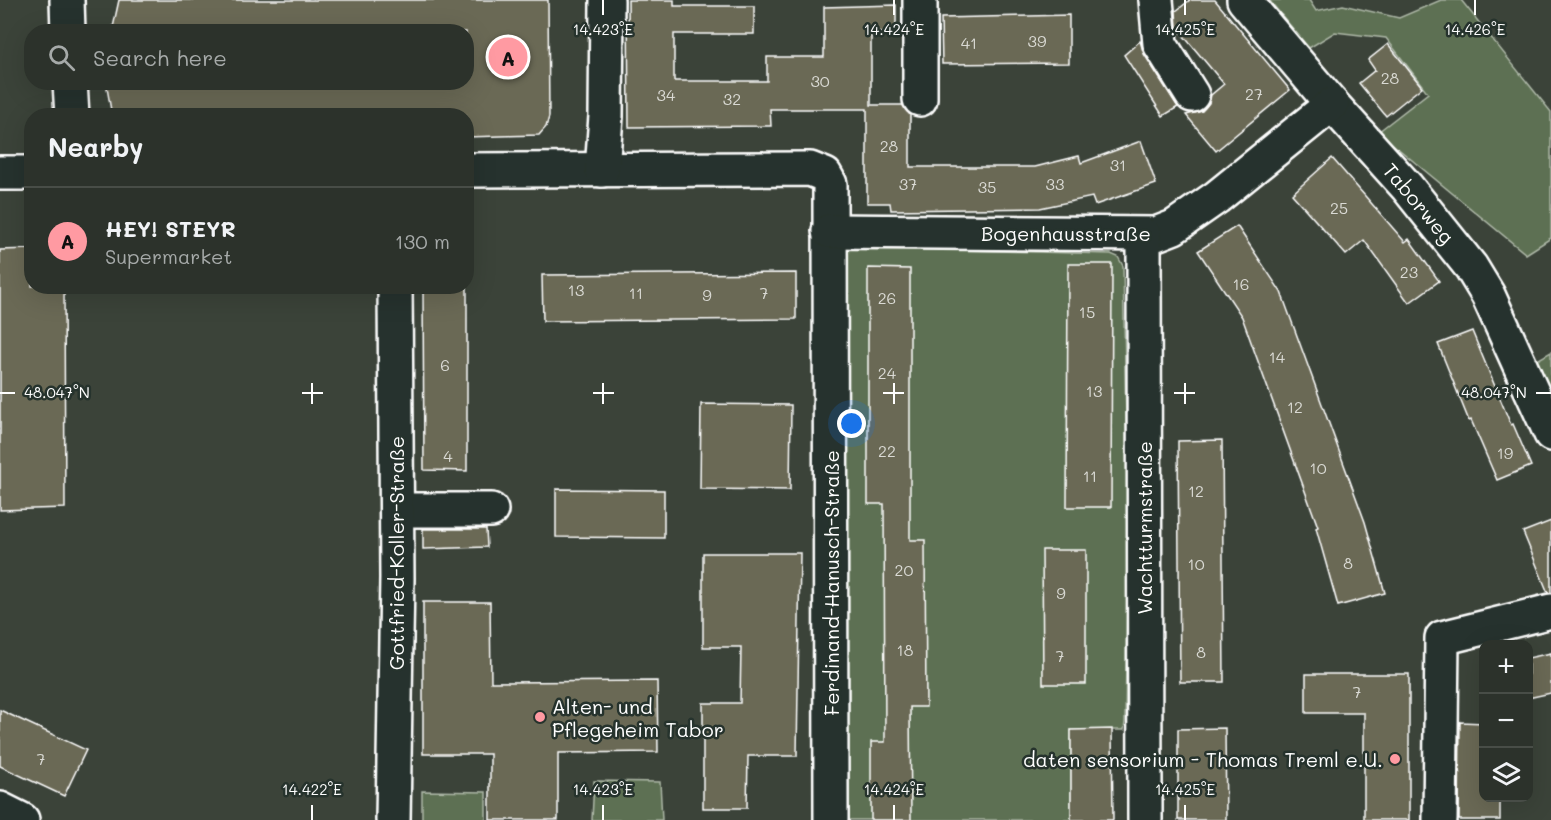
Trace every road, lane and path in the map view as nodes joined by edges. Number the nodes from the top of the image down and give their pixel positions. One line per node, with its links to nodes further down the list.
1 (67, 0): 6 (street)
2 (607, 0): 13 (street)
3 (920, 0): 9 (street)
4 (1156, 0): 8 (street)
5 (1244, 0): 10 (street, Taborweg)
6 (68, 24)
7 (70, 90): 11 (street)
8 (1192, 95)
9 (920, 99)
10 (1332, 104): 17 (street, Bogenhausstraße); 19 (street, Taborweg)
11 (72, 108)
12 (474, 170): 13 (street)
13 (602, 170): 16 (street, Ferdinand-Hanusch-Straße)
14 (0, 173): 15 (street)
15 (24, 173)
16 (829, 231): 17 (street, Bogenhausstraße); 26 (street, Ferdinand-Hanusch-Straße)
17 (1144, 235): 27 (street, Wachtturmstraße)
18 (395, 294): 20 (street, Gottfried-Koller-Straße)
19 (1551, 434)
20 (397, 510): 21 (street); 25 (street, Gottfried-Koller-Straße)
21 (490, 510)
22 (1551, 611): 28 (street)
23 (0, 809): 24 (street)
24 (22, 820)
25 (393, 820)
26 (831, 820)
27 (1145, 820)
28 (1440, 820)

